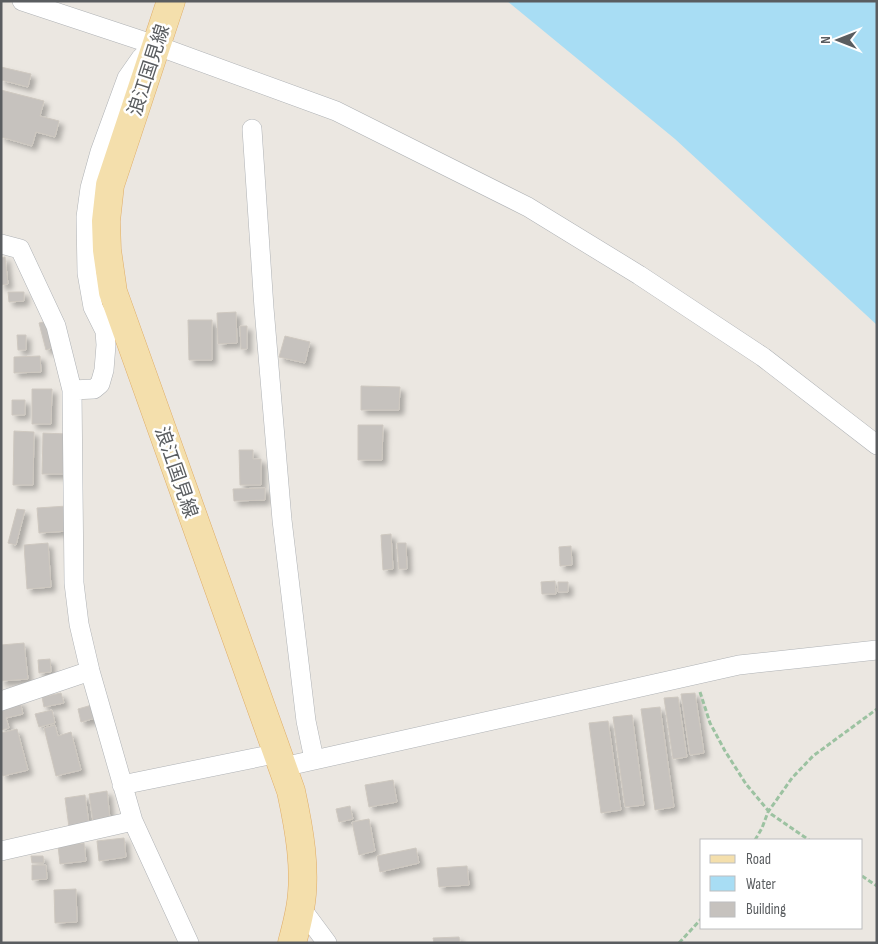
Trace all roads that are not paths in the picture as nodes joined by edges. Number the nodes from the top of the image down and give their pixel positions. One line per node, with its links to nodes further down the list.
1 (22, 1): 3 (street)
2 (171, 1): 3 (main road, 浪江国見線)
3 (157, 40): 6 (street); 7 (street); 12 (main road, 浪江国見線)
4 (252, 129): 11 (street)
5 (1, 244): 6 (street)
6 (72, 390): 9 (street)
7 (877, 445)
8 (877, 650): 11 (street)
9 (90, 671): 10 (street); 13 (street)
10 (1, 700)
11 (314, 759): 12 (street)
12 (281, 760): 13 (street); 16 (main road, 浪江国見線)
13 (122, 785): 14 (street)
14 (133, 821): 15 (street); 17 (street)
15 (1, 851)
16 (301, 908): 18 (main road, 浪江国見線); 19 (street)
17 (189, 943)
18 (292, 943)
19 (327, 943)

